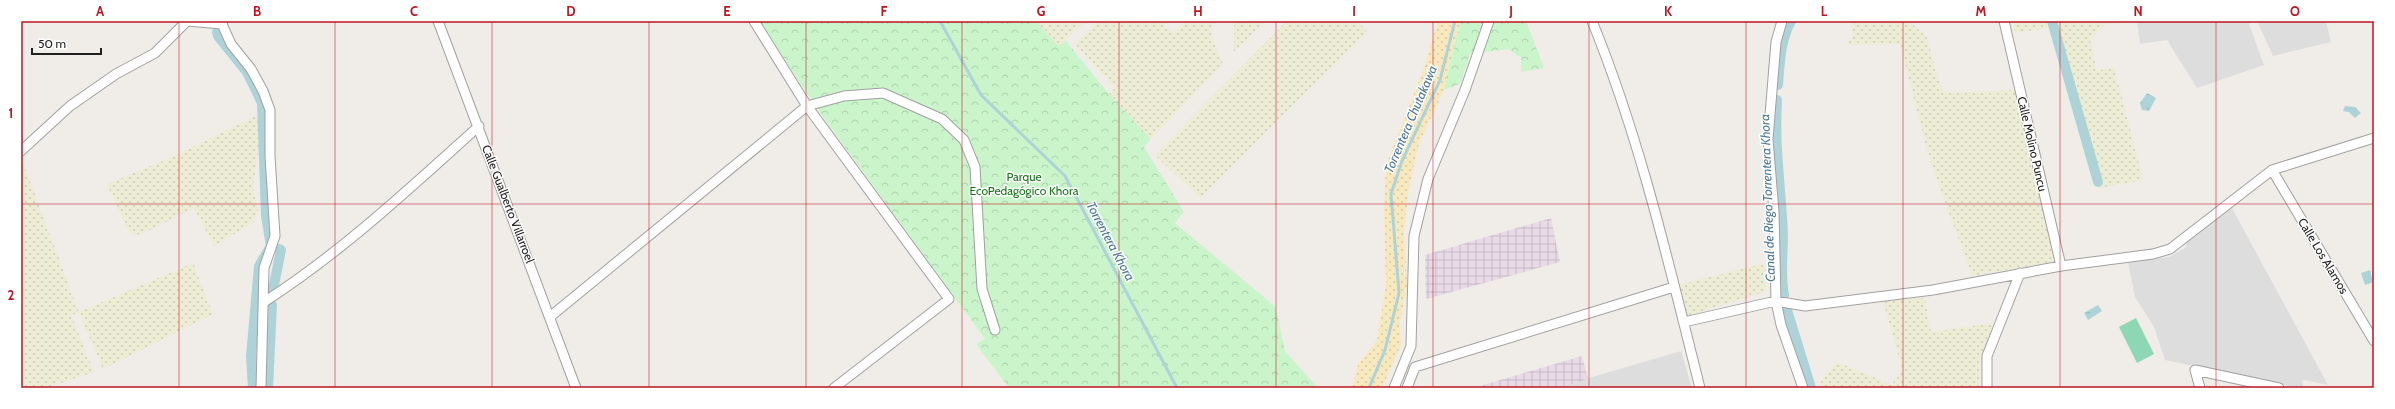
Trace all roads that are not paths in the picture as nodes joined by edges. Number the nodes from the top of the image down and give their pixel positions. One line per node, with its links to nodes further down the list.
1 (187, 21): 8 (street); 12 (street)
2 (438, 21): 10 (street, Calle Gualberto Villarroel)
3 (754, 21): 9 (street)
4 (1489, 21): 26 (street)
5 (1592, 21): 16 (street)
6 (1782, 21): 17 (street)
7 (2004, 21): 14 (street, Calle Molino Puncu)
8 (222, 23): 18 (street)
9 (807, 106): 19 (street); 21 (street); 25 (street)
10 (479, 126): 18 (street); 19 (street, Calle Gualberto Villarroel)
11 (2374, 138): 13 (street)
12 (21, 150)
13 (2272, 170): 14 (street); 22 (street, Calle Los Alamos)
14 (2061, 266): 15 (street)
15 (2020, 273): 17 (street); 30 (street)
16 (1674, 287): 20 (street); 27 (street)
17 (1776, 301): 20 (street); 29 (street)
18 (264, 302): 23 (street)
19 (551, 316): 24 (street, Calle Gualberto Villarroel)
20 (1684, 322): 28 (street)
21 (995, 330)
22 (2374, 341)
23 (261, 388)
24 (576, 388)
25 (834, 388)
26 (1394, 388)
27 (1407, 388)
28 (1700, 388)
29 (1803, 388)
30 (1987, 388)
31 (2200, 388): 32 (street)
32 (2279, 388)

